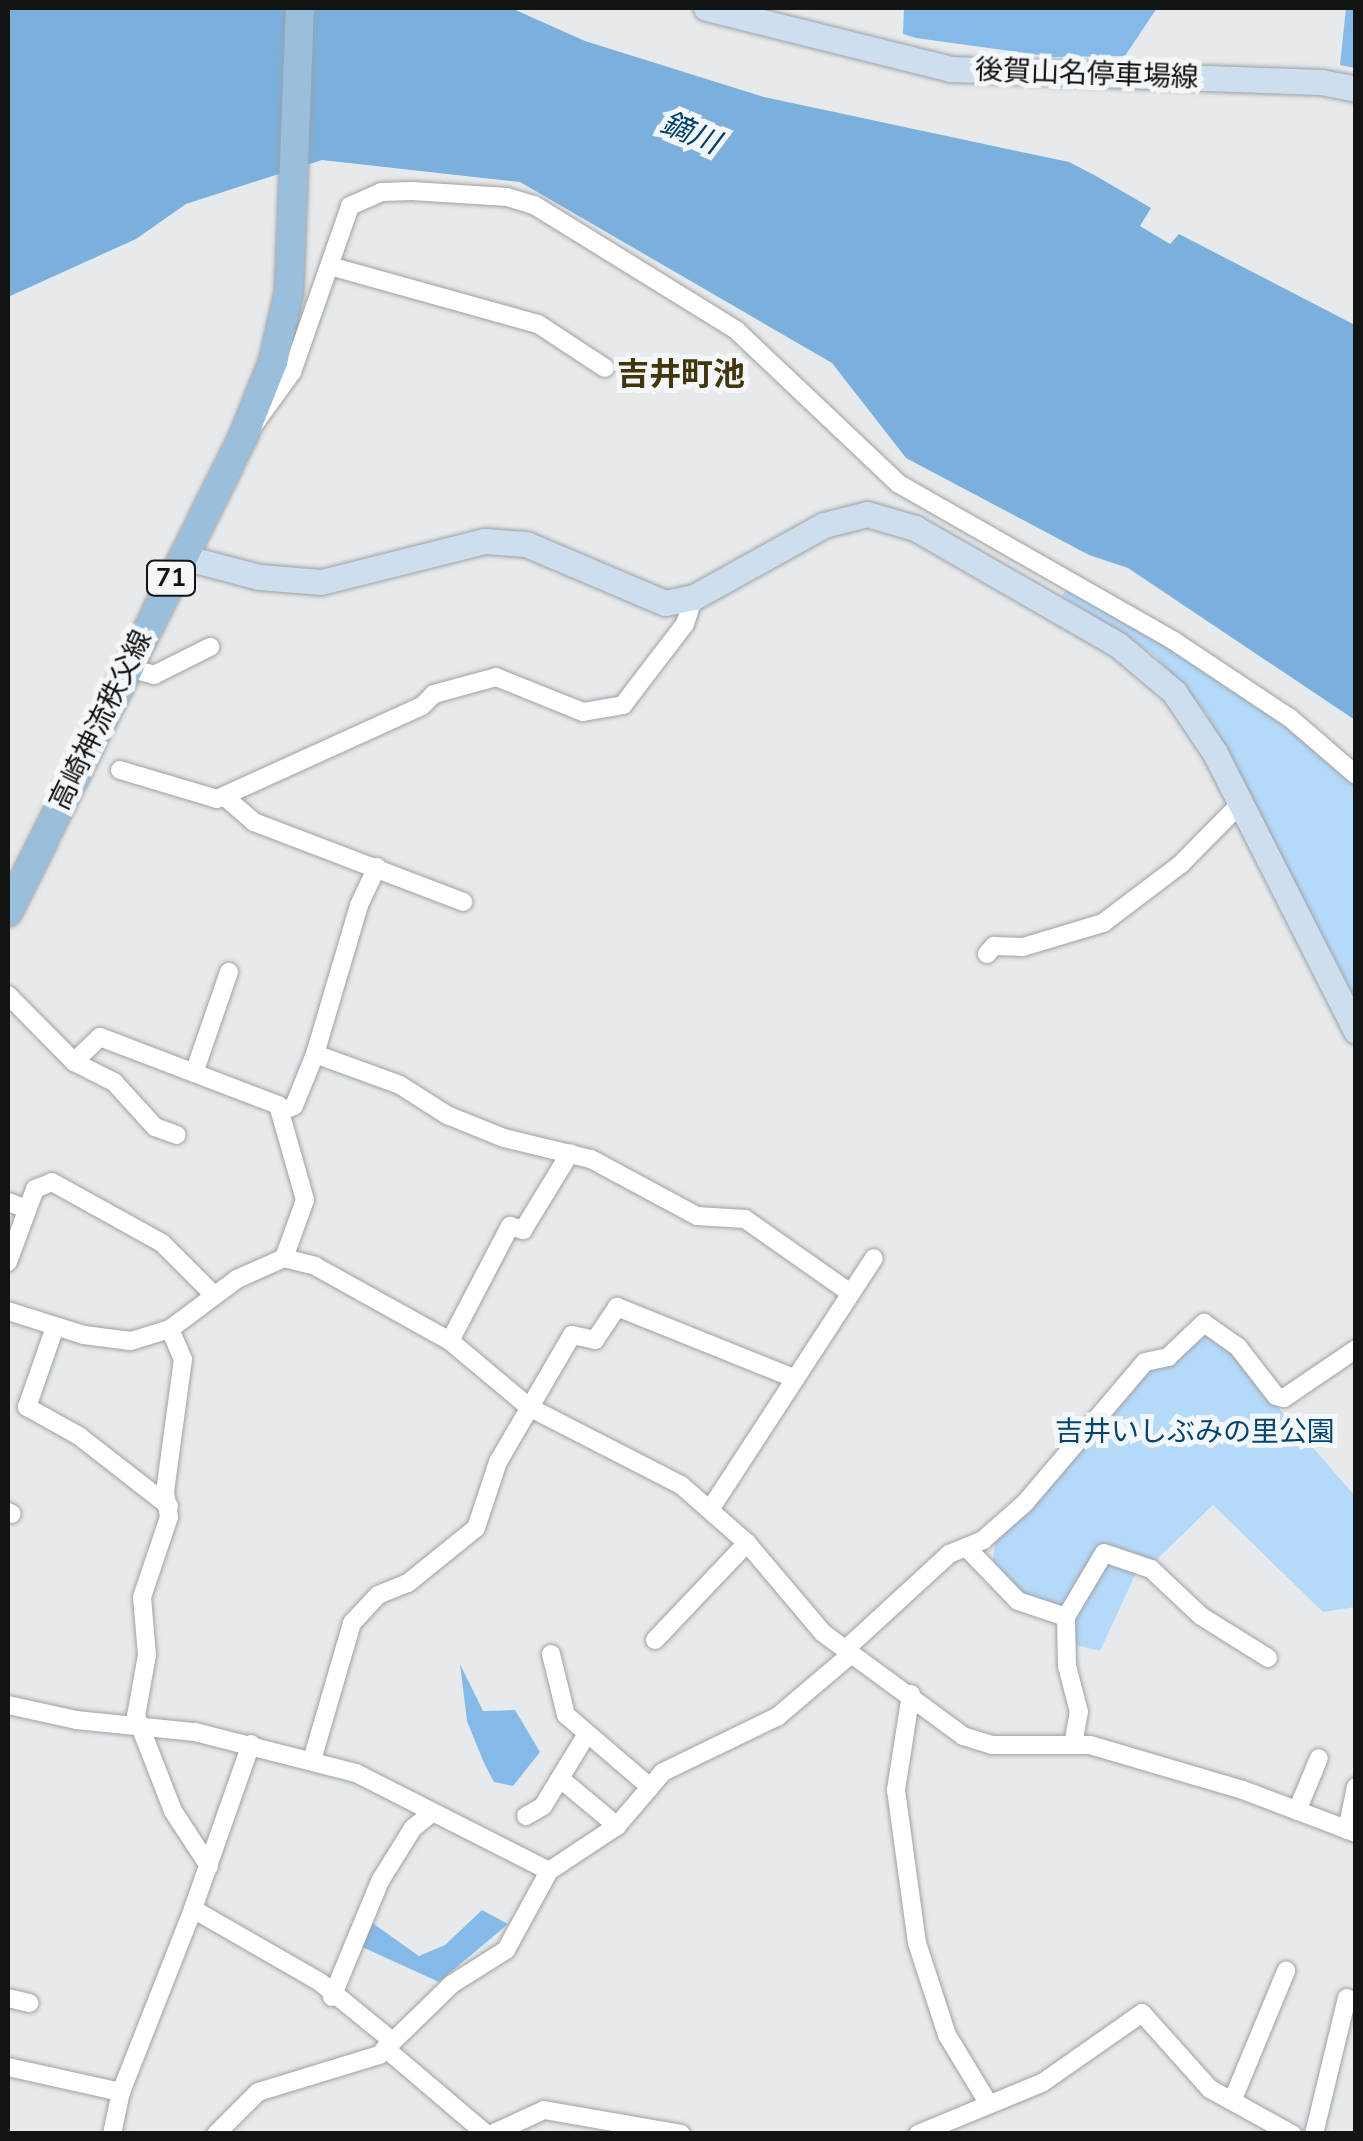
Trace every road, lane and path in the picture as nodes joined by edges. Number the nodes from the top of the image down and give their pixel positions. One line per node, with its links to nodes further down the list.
1 (300, 8): 6 (main road, 高崎神流秩父線 / 71)
2 (706, 8): 3 (street, 後賀山名停車場線)
3 (1356, 88)
4 (330, 266): 5 (street); 6 (street); 12 (street)
5 (605, 368)
6 (243, 438): 7 (main road, 高崎神流秩父線 / 71)
7 (183, 557): 8 (street); 10 (main road, 高崎神流秩父線 / 71)
8 (694, 597): 13 (street); 14 (street)
9 (210, 647): 10 (street)
10 (125, 667): 17 (main road, 高崎神流秩父線 / 71)
11 (120, 770): 13 (street)
12 (1356, 774)
13 (224, 796): 15 (street)
14 (1240, 804): 18 (street); 21 (street)
15 (377, 867): 16 (street); 22 (street)
16 (463, 902)
17 (8, 912)
18 (986, 954)
19 (229, 972): 24 (street)
20 (8, 994): 23 (street)
21 (1356, 1032)
22 (315, 1054): 25 (street); 27 (street)
23 (74, 1062): 24 (street); 26 (street)
24 (194, 1073): 25 (street)
25 (282, 1111): 30 (street)
26 (177, 1135)
27 (570, 1153): 33 (street); 38 (street)
28 (8, 1202): 29 (street)
29 (27, 1209): 32 (street); 34 (street)
30 (284, 1258): 34 (street); 38 (street)
31 (874, 1258): 33 (street)
32 (8, 1262)
33 (850, 1292): 40 (street)
34 (214, 1294): 37 (street)
35 (8, 1311): 36 (street)
36 (56, 1328): 37 (street); 42 (street)
37 (170, 1329): 42 (street)
38 (450, 1341): 41 (street)
39 (1356, 1349): 45 (street)
40 (794, 1378): 41 (street); 43 (street)
41 (529, 1408): 43 (street); 58 (street)
42 (169, 1506): 53 (street)
43 (711, 1508): 44 (street)
44 (746, 1543): 47 (street); 48 (street)
45 (966, 1547): 46 (street); 48 (street)
46 (1066, 1617): 50 (street); 56 (street)
47 (655, 1640)
48 (848, 1651): 51 (street); 60 (street)
49 (551, 1654): 54 (street)
50 (1268, 1658)
51 (910, 1694): 56 (street); 79 (street)
52 (8, 1705): 53 (street)
53 (138, 1726): 55 (street); 67 (street)
54 (587, 1734): 59 (street); 60 (street)
55 (251, 1744): 58 (street); 67 (street)
56 (1073, 1745): 62 (street)
57 (1319, 1758): 62 (street)
58 (312, 1760): 63 (street)
59 (562, 1780): 64 (street); 65 (street)
60 (650, 1787): 65 (street)
61 (1356, 1787): 66 (street)
62 (1297, 1811): 66 (street)
63 (430, 1814): 68 (street); 71 (street)
64 (526, 1816)
65 (617, 1826): 68 (street)
66 (1351, 1831)
67 (208, 1866): 69 (street)
68 (549, 1870): 75 (street)
69 (193, 1909): 71 (street); 77 (street)
70 (1286, 1971): 78 (street)
71 (332, 1997): 75 (street)
72 (8, 1998): 74 (street)
73 (1347, 1998): 88 (street)
74 (29, 2003)
75 (388, 2044): 82 (street); 83 (street)
76 (8, 2067): 77 (street)
77 (121, 2092): 81 (street)
78 (1233, 2099): 79 (street); 87 (street)
79 (986, 2101): 86 (street)
80 (544, 2110): 83 (street); 84 (street); 85 (street)
81 (112, 2134)
82 (216, 2134)
83 (489, 2134)
84 (540, 2134)
85 (681, 2134)
86 (918, 2134)
87 (1292, 2134)
88 (1314, 2134)

